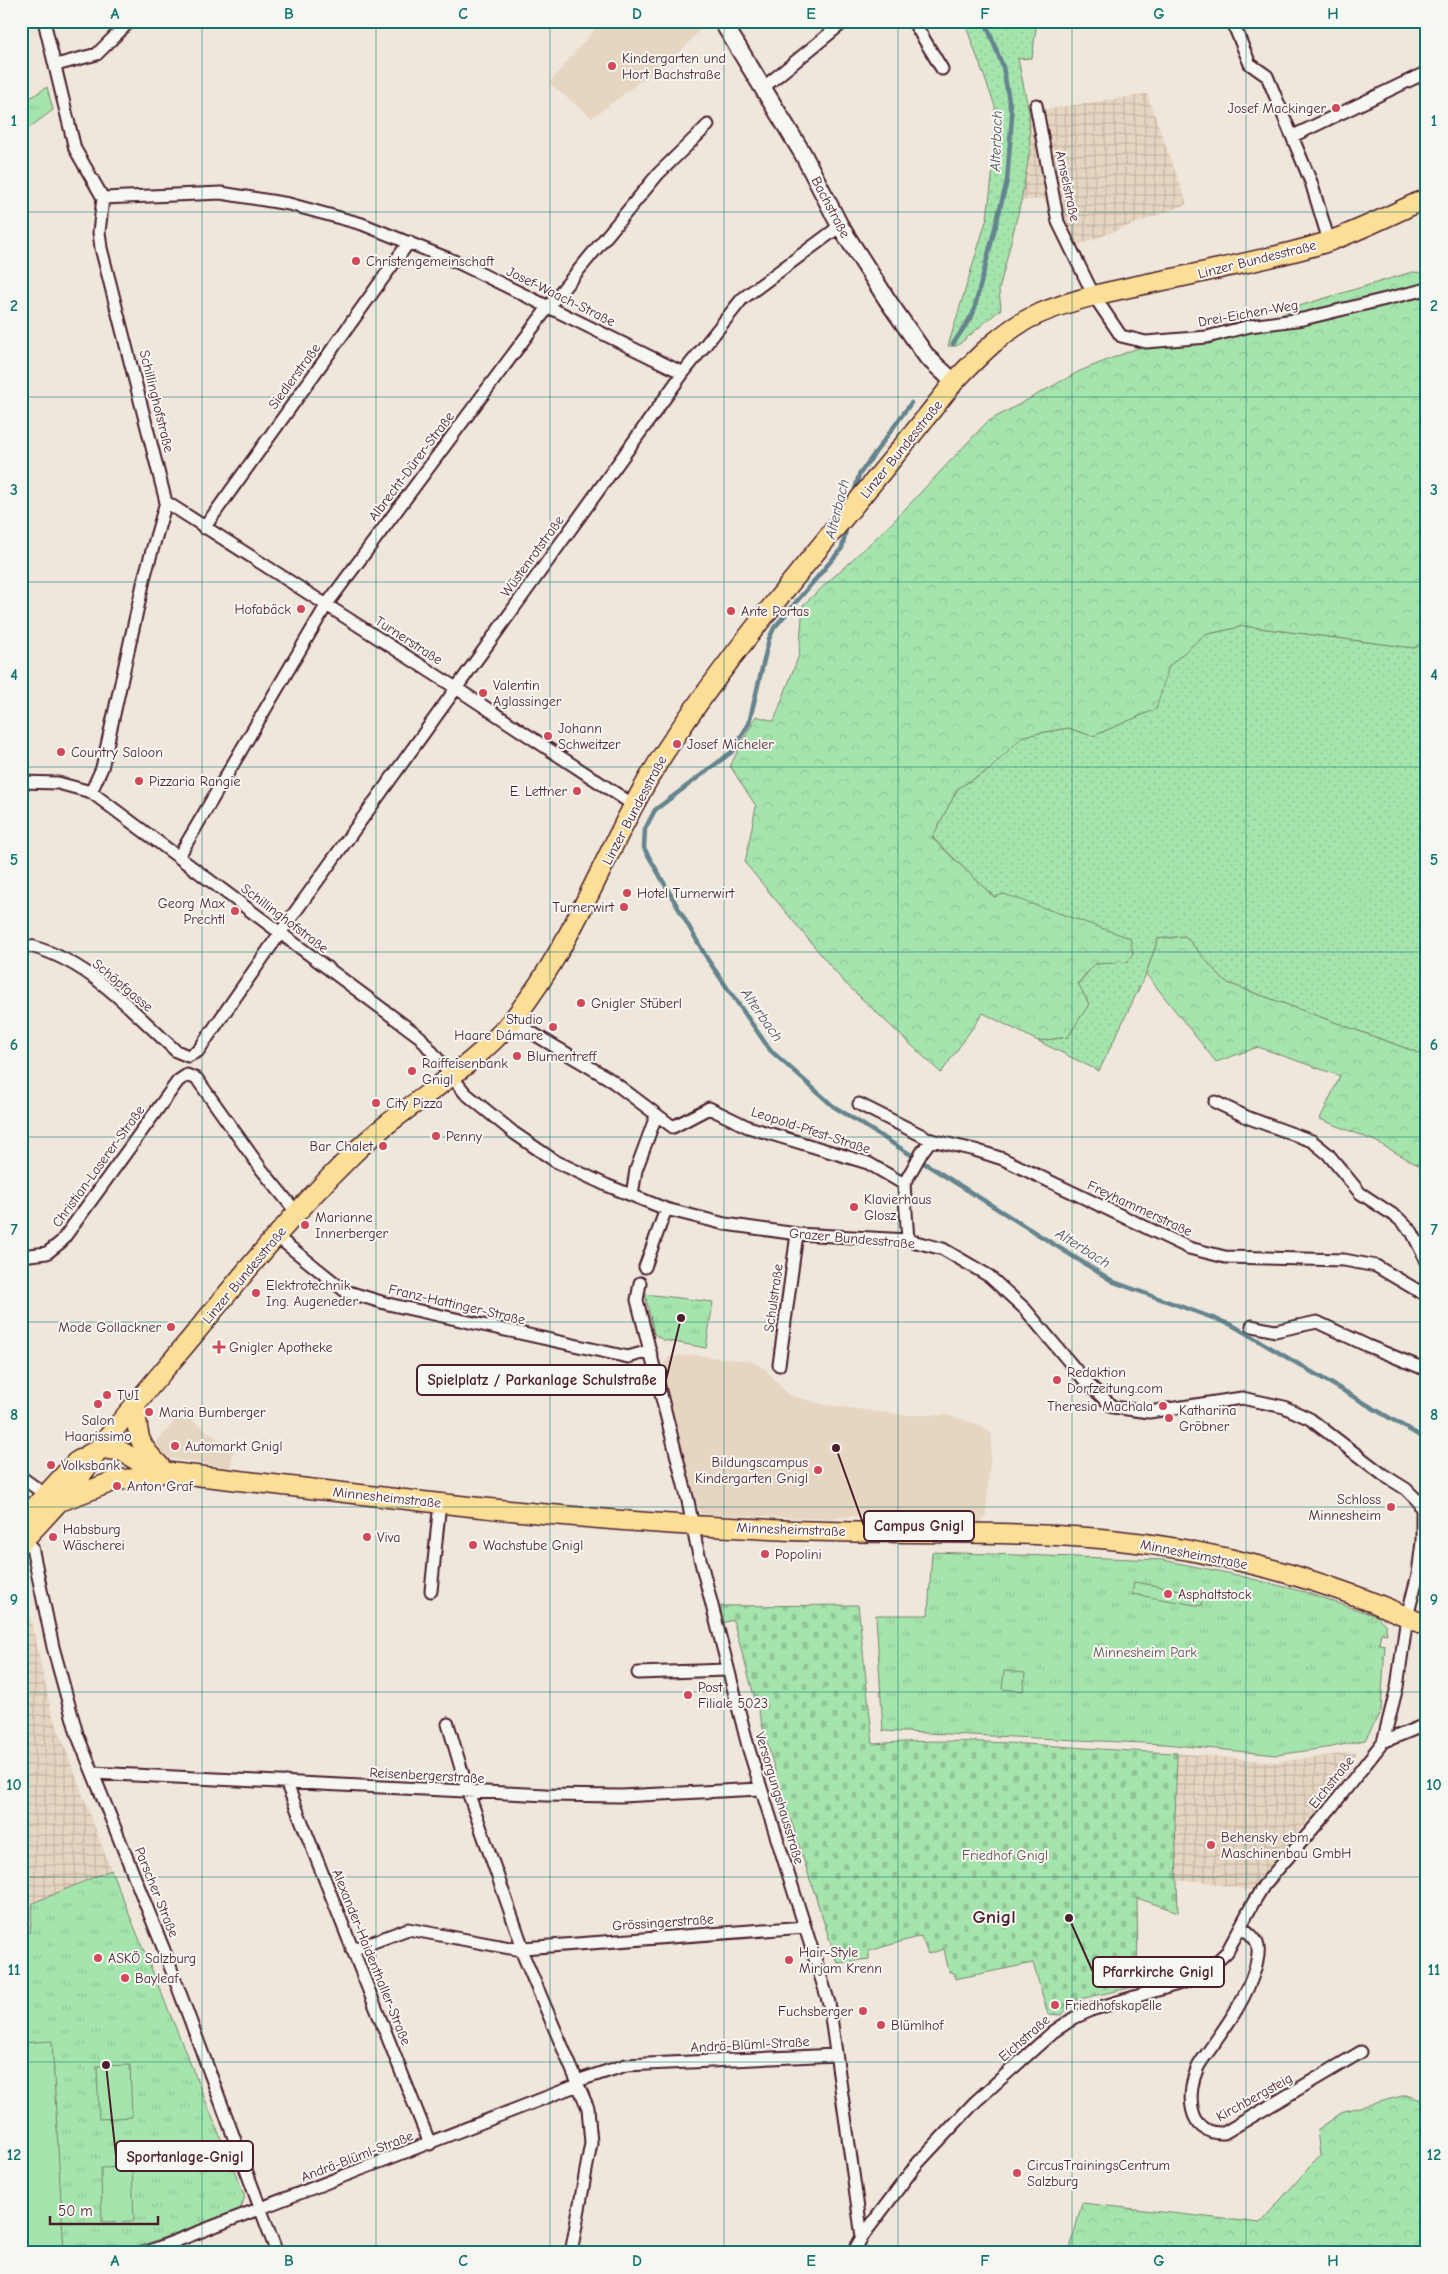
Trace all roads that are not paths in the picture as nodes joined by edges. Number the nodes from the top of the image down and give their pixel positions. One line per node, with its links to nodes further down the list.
1 (44, 21): 7 (street)
2 (130, 21): 7 (street)
3 (722, 21): 10 (street, Bachstraße)
4 (844, 21): 10 (street)
5 (913, 21): 8 (street)
6 (1232, 21): 13 (street)
7 (56, 65): 14 (street)
8 (942, 69)
9 (1427, 72): 13 (street)
10 (764, 87): 16 (street, Bachstraße)
11 (1036, 105): 20 (street, Amselstraße)
12 (708, 125): 21 (street, Albrecht-Dürer-Straße)
13 (1293, 136): 17 (street)
14 (103, 198): 18 (street, Josef-Waach-Straße); 24 (street, Schillinghofstraße)
15 (1427, 198): 17 (main road, Linzer Bundesstraße)
16 (840, 226): 22 (street, Wüstenrotstraße); 23 (street, Bachstraße)
17 (1329, 241): 20 (main road, Linzer Bundesstraße)
18 (409, 242): 21 (street, Josef-Waach-Straße); 25 (street, Siedlerstraße)
19 (1427, 289): 20 (street, Drei-Eichen-Weg)
20 (1094, 296): 23 (main road, Linzer Bundesstraße)
21 (549, 306): 22 (street, Josef-Waach-Straße); 26 (street, Albrecht-Dürer-Straße)
22 (683, 373): 27 (street, Wüstenrotstraße)
23 (954, 382): 30 (main road, Linzer Bundesstraße)
24 (166, 502): 25 (street, Turnerstraße); 29 (street)
25 (204, 528): 26 (street, Turnerstraße)
26 (327, 604): 27 (street, Turnerstraße); 31 (street, Albrecht-Dürer-Straße)
27 (456, 688): 30 (street, Turnerstraße); 32 (street, Wüstenrotstraße)
28 (21, 782): 29 (street, Schillinghofstraße)
29 (91, 792): 31 (street, Schillinghofstraße)
30 (635, 806): 34 (main road, Linzer Bundesstraße)
31 (179, 856): 32 (street, Schillinghofstraße)
32 (280, 933): 33 (street, Schöpfgasse); 35 (street, Schillinghofstraße)
33 (21, 944)
34 (512, 1020): 35 (main road, Linzer Bundesstraße); 38 (street, Leopold-Pfest-Straße)
35 (452, 1077): 41 (street, Grazer Bundesstraße); 43 (main road, Linzer Bundesstraße)
36 (1216, 1102): 48 (street)
37 (859, 1104): 39 (street, Freyhammerstraße)
38 (656, 1116): 40 (street, Leopold-Pfest-Straße); 41 (street)
39 (931, 1140): 40 (street); 51 (street, Freyhammerstraße)
40 (904, 1184): 46 (street)
41 (632, 1195): 42 (street, Grazer Bundesstraße)
42 (666, 1209): 44 (street, Grazer Bundesstraße); 49 (street)
43 (297, 1213): 45 (main road, Linzer Bundesstraße); 47 (street, Christian-Laserer-Straße)
44 (797, 1234): 46 (street, Grazer Bundesstraße); 54 (street, Schulstraße)
45 (276, 1236): 53 (street, Franz-Hattinger-Straße); 56 (main road, Linzer Bundesstraße)
46 (908, 1240): 62 (street, Grazer Bundesstraße)
47 (21, 1256)
48 (1427, 1262)
49 (644, 1267)
50 (640, 1283): 53 (street, Versorgungshausstraße)
51 (1427, 1296)
52 (1252, 1326): 55 (street)
53 (650, 1351): 65 (street, Versorgungshausstraße)
54 (779, 1365)
55 (1427, 1370)
56 (136, 1405): 57 (main road, Linzer Bundesstraße); 58 (main road)
57 (99, 1448): 58 (main road, Minnesheimstraße); 60 (main road); 61 (main road, Linzer Bundesstraße)
58 (166, 1472): 60 (main road, Minnesheimstraße); 63 (main road, Minnesheimstraße)
59 (21, 1477): 61 (street)
60 (117, 1480): 61 (main road, Minnesheimstraße)
61 (54, 1498): 64 (main road, Linzer Bundesstraße); 66 (main road, Linzer Bundesstraße)
62 (1422, 1498): 68 (street, Grazer Bundesstraße)
63 (440, 1502): 65 (main road, Minnesheimstraße); 67 (street)
64 (21, 1522)
65 (692, 1525): 68 (main road, Minnesheimstraße); 70 (street, Versorgungshausstraße)
66 (22, 1542): 75 (street, Parscher Straße)
67 (431, 1591)
68 (1407, 1616): 69 (main road); 74 (street, Eichstraße)
69 (1427, 1626)
70 (727, 1670): 71 (street); 77 (street, Versorgungshausstraße)
71 (638, 1673)
72 (448, 1724): 78 (street)
73 (1427, 1724): 74 (street, Eichstraße)
74 (1382, 1742): 80 (street, Eichstraße)
75 (93, 1773): 76 (street, Reisenbergerstraße); 86 (street, Parscher Straße)
76 (286, 1782): 78 (street, Reisenbergerstraße); 81 (street, Alexander-Haidenthaller-Straße)
77 (760, 1790): 78 (street, Reisenbergerstraße); 79 (street, Versorgungshausstraße)
78 (468, 1792): 79 (street, Grössingerstraße)
79 (805, 1927): 83 (street, Versorgungshausstraße)
80 (1241, 1927): 82 (street, Kirchbergsteig); 87 (street, Eichstraße)
81 (352, 1950): 84 (street); 85 (street, Alexander-Haidenthaller-Straße)
82 (1361, 2052)
83 (836, 2055): 84 (street, Andrä-Blüml-Straße); 87 (street, Versorgungshausstraße)
84 (578, 2083): 85 (street, Andrä-Blüml-Straße); 90 (street)
85 (430, 2144): 86 (street, Andrä-Blüml-Straße)
86 (260, 2210): 88 (street, Andrä-Blüml-Straße); 89 (street, Parscher Straße)
87 (862, 2237): 91 (street, Eichstraße)
88 (146, 2253)
89 (277, 2253)
90 (571, 2253)
91 (853, 2253)

